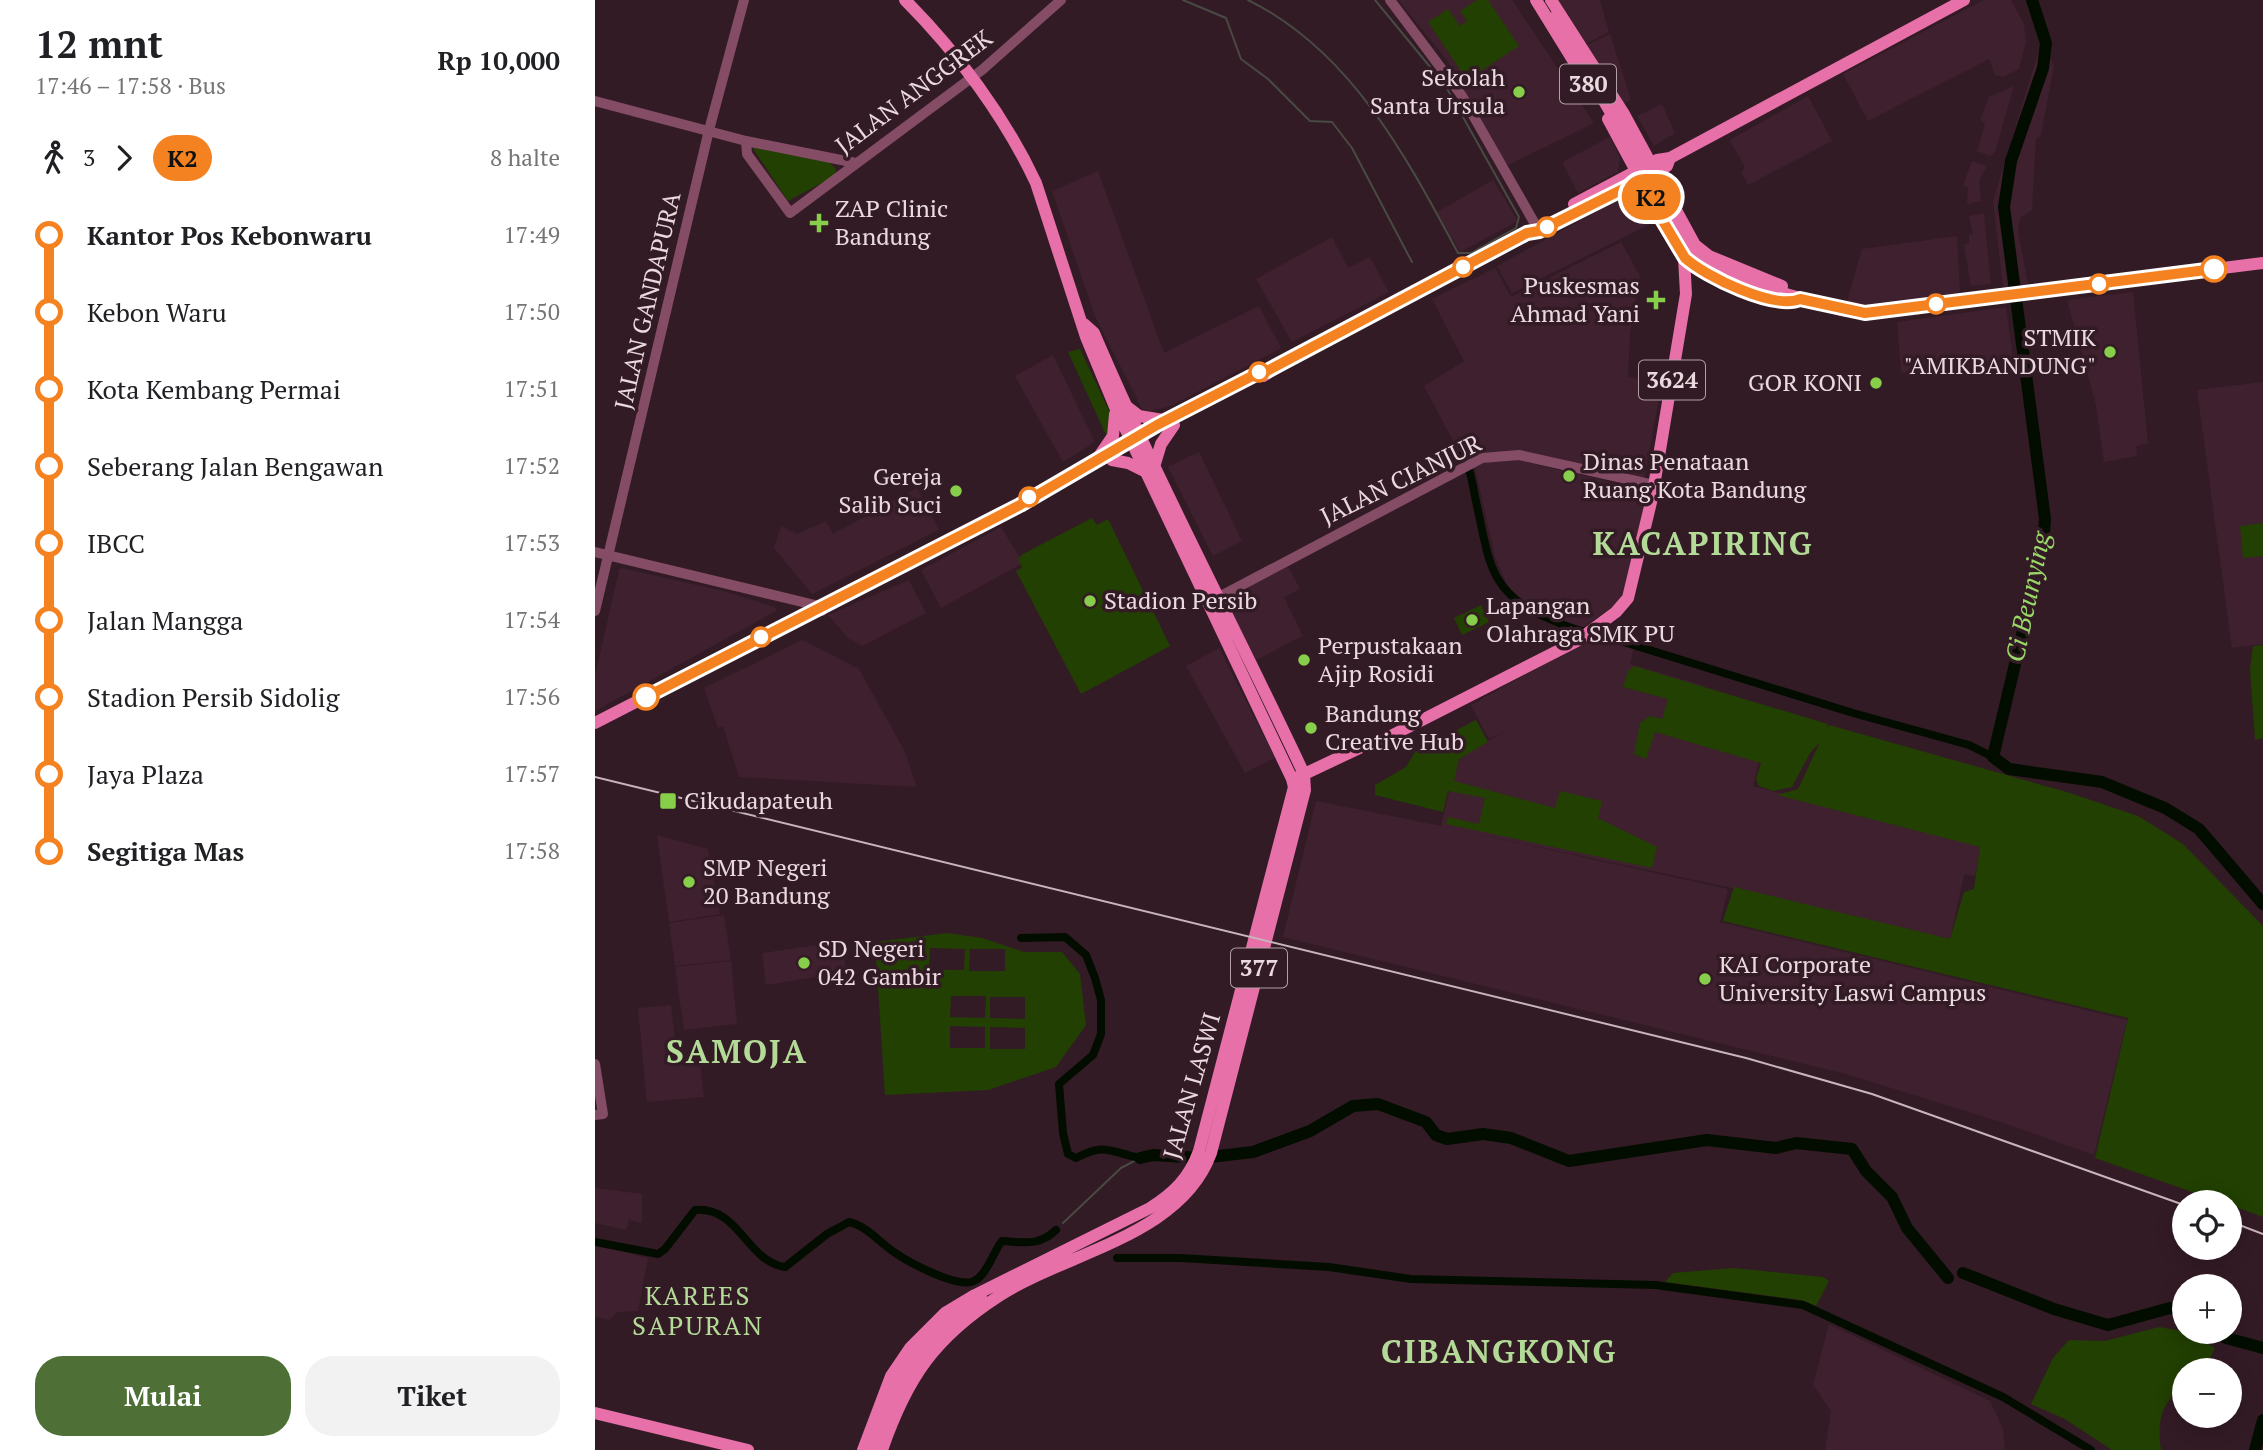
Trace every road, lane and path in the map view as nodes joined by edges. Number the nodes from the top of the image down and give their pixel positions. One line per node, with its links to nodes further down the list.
1 (744, 0): 11 (street, JALAN GANDAPURA)
2 (905, 0): 9 (main road)
3 (1061, 0): 9 (street, JALAN ANGGREK)
4 (1389, 0): 18 (street)
5 (1536, 0): 16 (main road, 380)
6 (1542, 0): 23 (main road, bridge)
7 (1551, 0): 15 (main road, 380)
8 (1964, 0): 15 (main road)
9 (970, 79): 14 (street, JALAN ANGGREK); 24 (main road)
10 (595, 101): 11 (street)
11 (709, 130): 12 (street); 33 (street, JALAN GANDAPURA)
12 (746, 141): 13 (street); 17 (street, JALAN ANGGREK)
13 (831, 158): 14 (street); 17 (street)
14 (856, 163): 17 (street, JALAN ANGGREK)
15 (1651, 165): 16 (main road); 23 (main road)
16 (1636, 172): 18 (main road); 19 (main road)
17 (838, 176)
18 (1537, 229): 25 (main road)
19 (1685, 258): 21 (main road); 22 (main road, 3624)
20 (2263, 263): 23 (main road)
21 (1706, 274): 22 (main road); 23 (main road)
22 (1686, 294): 30 (main road, 3624)
23 (1800, 299)
24 (1119, 405): 25 (main road); 26 (main road); 28 (main road)
25 (1172, 422): 26 (main road); 29 (main road)
26 (1136, 442): 27 (main road); 28 (main road); 29 (main road)
27 (1112, 460): 29 (main road); 31 (main road)
28 (1093, 462): 31 (main road)
29 (1149, 469): 34 (main road); 40 (main road)
30 (1654, 485): 34 (street, JALAN CIANJUR); 40 (main road, 3624)
31 (1020, 505): 35 (main road)
32 (595, 552): 33 (street)
33 (608, 555): 35 (street); 36 (street, JALAN GANDAPURA)
34 (1219, 597): 40 (main road)
35 (825, 606): 37 (main road)
36 (595, 611)
37 (732, 656): 38 (main road); 39 (main road)
38 (595, 723)
39 (595, 731)
40 (1299, 781): 43 (main road, JALAN LASWI / 377)
41 (595, 1064): 42 (street)
42 (599, 1115)
43 (997, 1290): 45 (main road, JALAN LASWI / 377); 45 (main road, 377); 47 (main road, JALAN LASWI / 377)
44 (595, 1413): 46 (main road)
45 (877, 1446)
46 (748, 1450)
47 (863, 1450)

